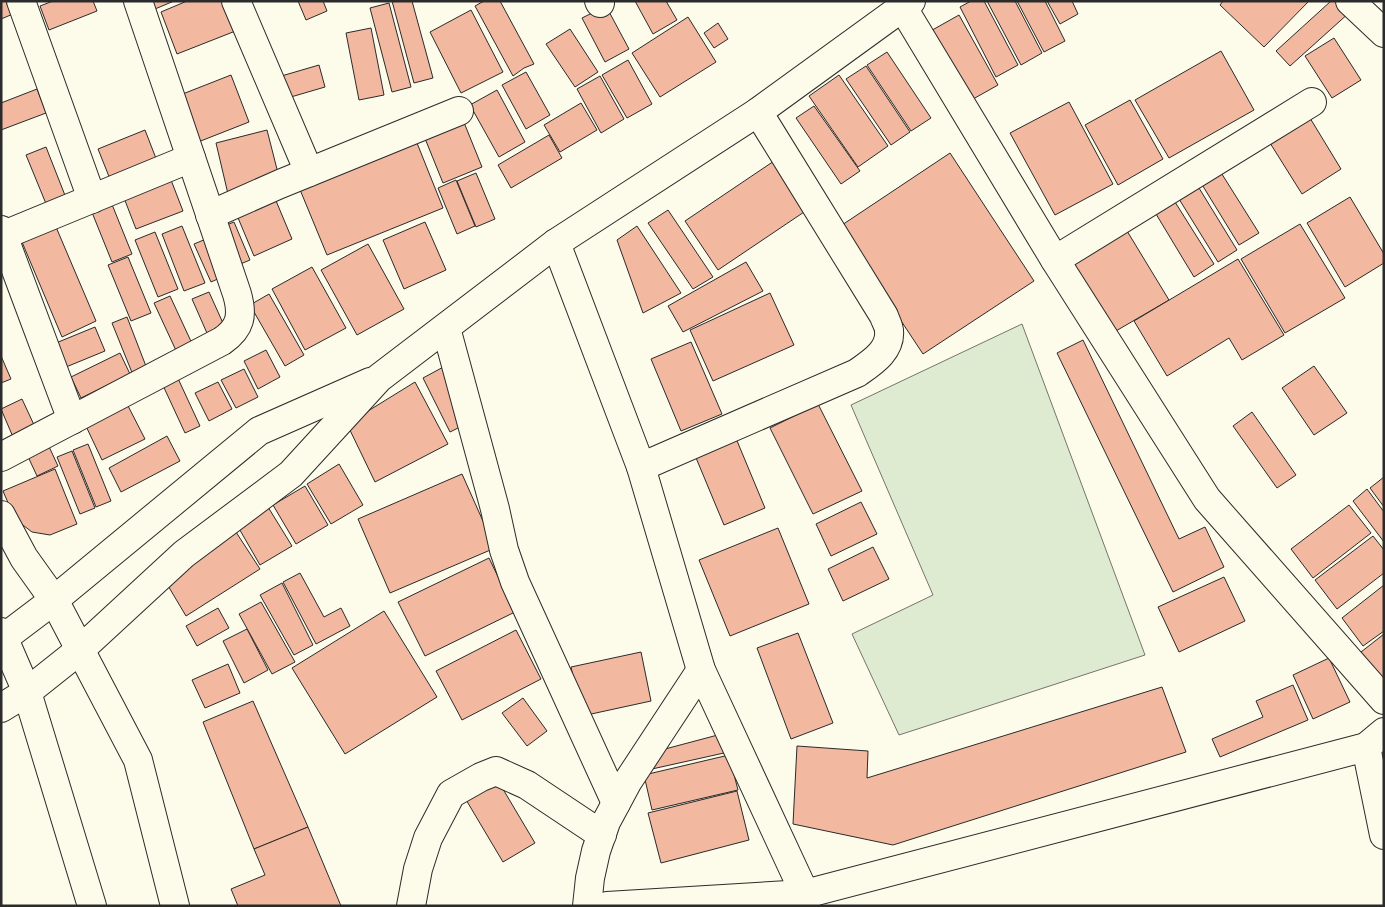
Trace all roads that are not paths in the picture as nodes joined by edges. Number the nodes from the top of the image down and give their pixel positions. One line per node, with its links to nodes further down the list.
1 (21, 1): 12 (street)
2 (138, 1): 10 (street)
3 (236, 1): 11 (street)
4 (1350, 1): 6 (street)
5 (907, 4): 9 (street); 16 (street)
6 (1384, 33)
7 (1312, 102): 16 (street)
8 (459, 111): 11 (street)
9 (758, 112): 15 (street); 21 (street)
10 (191, 158): 12 (street); 13 (street)
11 (309, 172): 13 (street)
12 (92, 199): 14 (street)
13 (210, 215): 19 (street)
14 (3, 233): 19 (street)
15 (556, 243): 17 (street); 21 (street)
16 (1055, 260): 28 (street)
17 (446, 328): 18 (street); 31 (street)
18 (379, 378): 23 (street); 25 (street)
19 (72, 420): 20 (street)
20 (1, 457)
21 (641, 467): 26 (street)
22 (1, 515): 23 (street)
23 (54, 600): 24 (street); 25 (street)
24 (2, 637): 27 (street)
25 (81, 649): 27 (street); 36 (street)
26 (701, 670): 31 (street); 34 (street)
27 (27, 692): 29 (street); 35 (street)
28 (1384, 700)
29 (1, 708)
30 (1375, 739): 33 (street); 34 (street)
31 (616, 803): 32 (street)
32 (602, 835): 37 (street); 38 (street)
33 (1384, 835)
34 (806, 900): 39 (street)
35 (92, 906)
36 (176, 906)
37 (411, 906)
38 (587, 906)
39 (607, 906)

